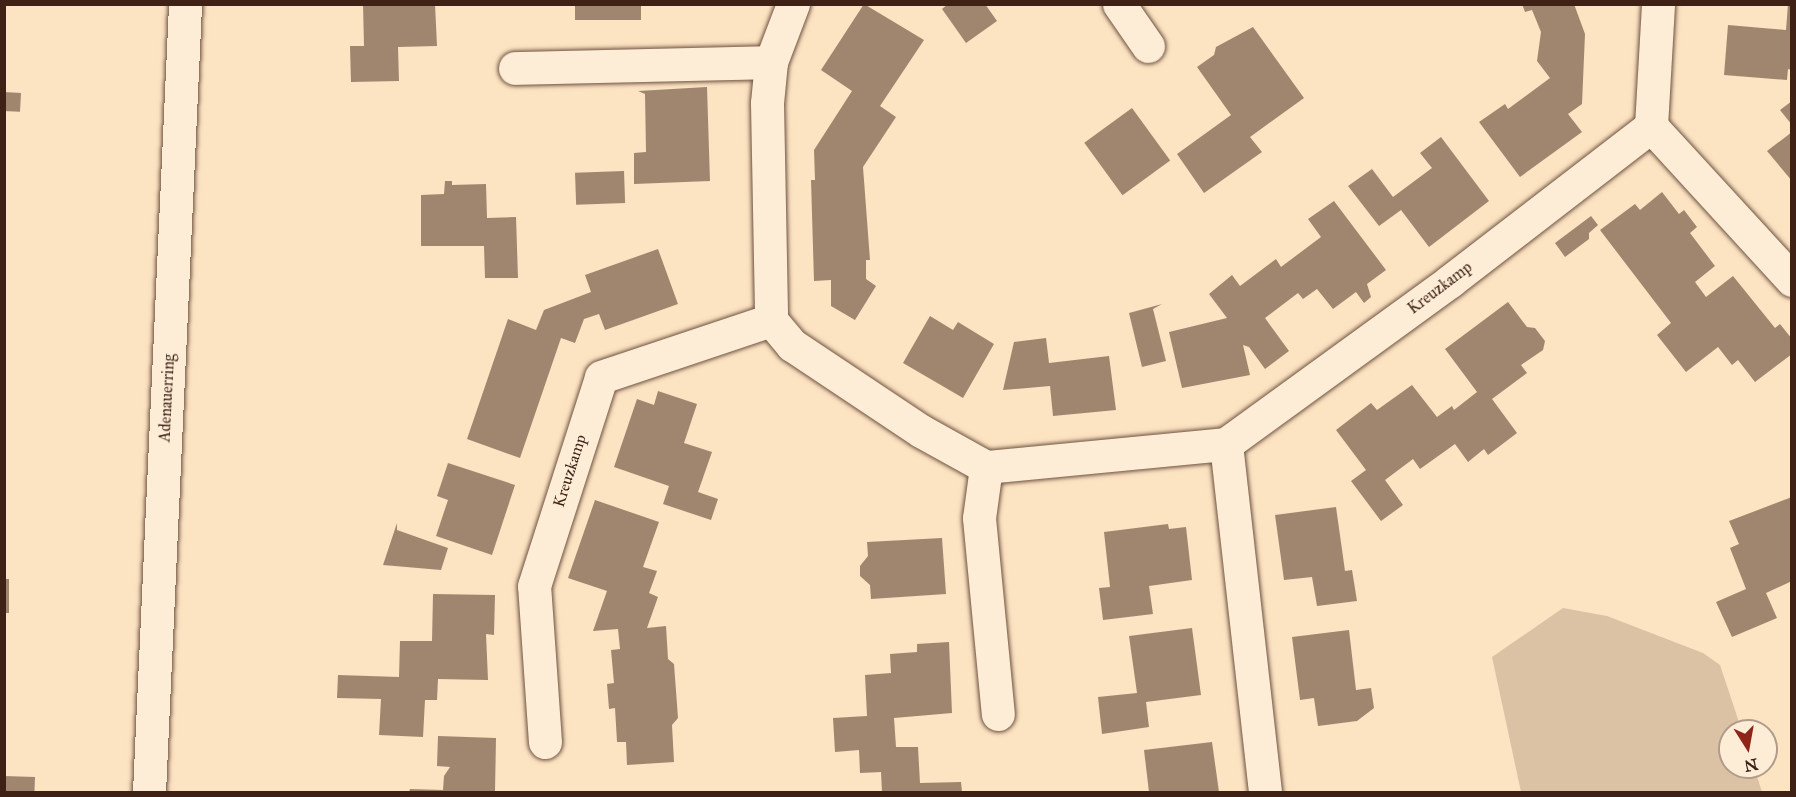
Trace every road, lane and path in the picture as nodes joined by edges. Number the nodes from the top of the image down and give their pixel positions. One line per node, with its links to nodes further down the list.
1 (185, 4): 15 (street, Adenauerring)
2 (793, 4): 6 (street)
3 (1119, 4): 5 (street)
4 (1659, 4): 8 (street)
5 (1148, 46)
6 (771, 62): 7 (street); 10 (street)
7 (515, 68)
8 (1651, 126): 9 (street); 11 (street, Kreuzkamp)
9 (1791, 280)
10 (771, 320): 12 (street); 14 (street, Kreuzkamp)
11 (1226, 444): 12 (street); 16 (street)
12 (986, 467): 13 (street)
13 (998, 714)
14 (545, 742)
15 (149, 792)
16 (1265, 792)

